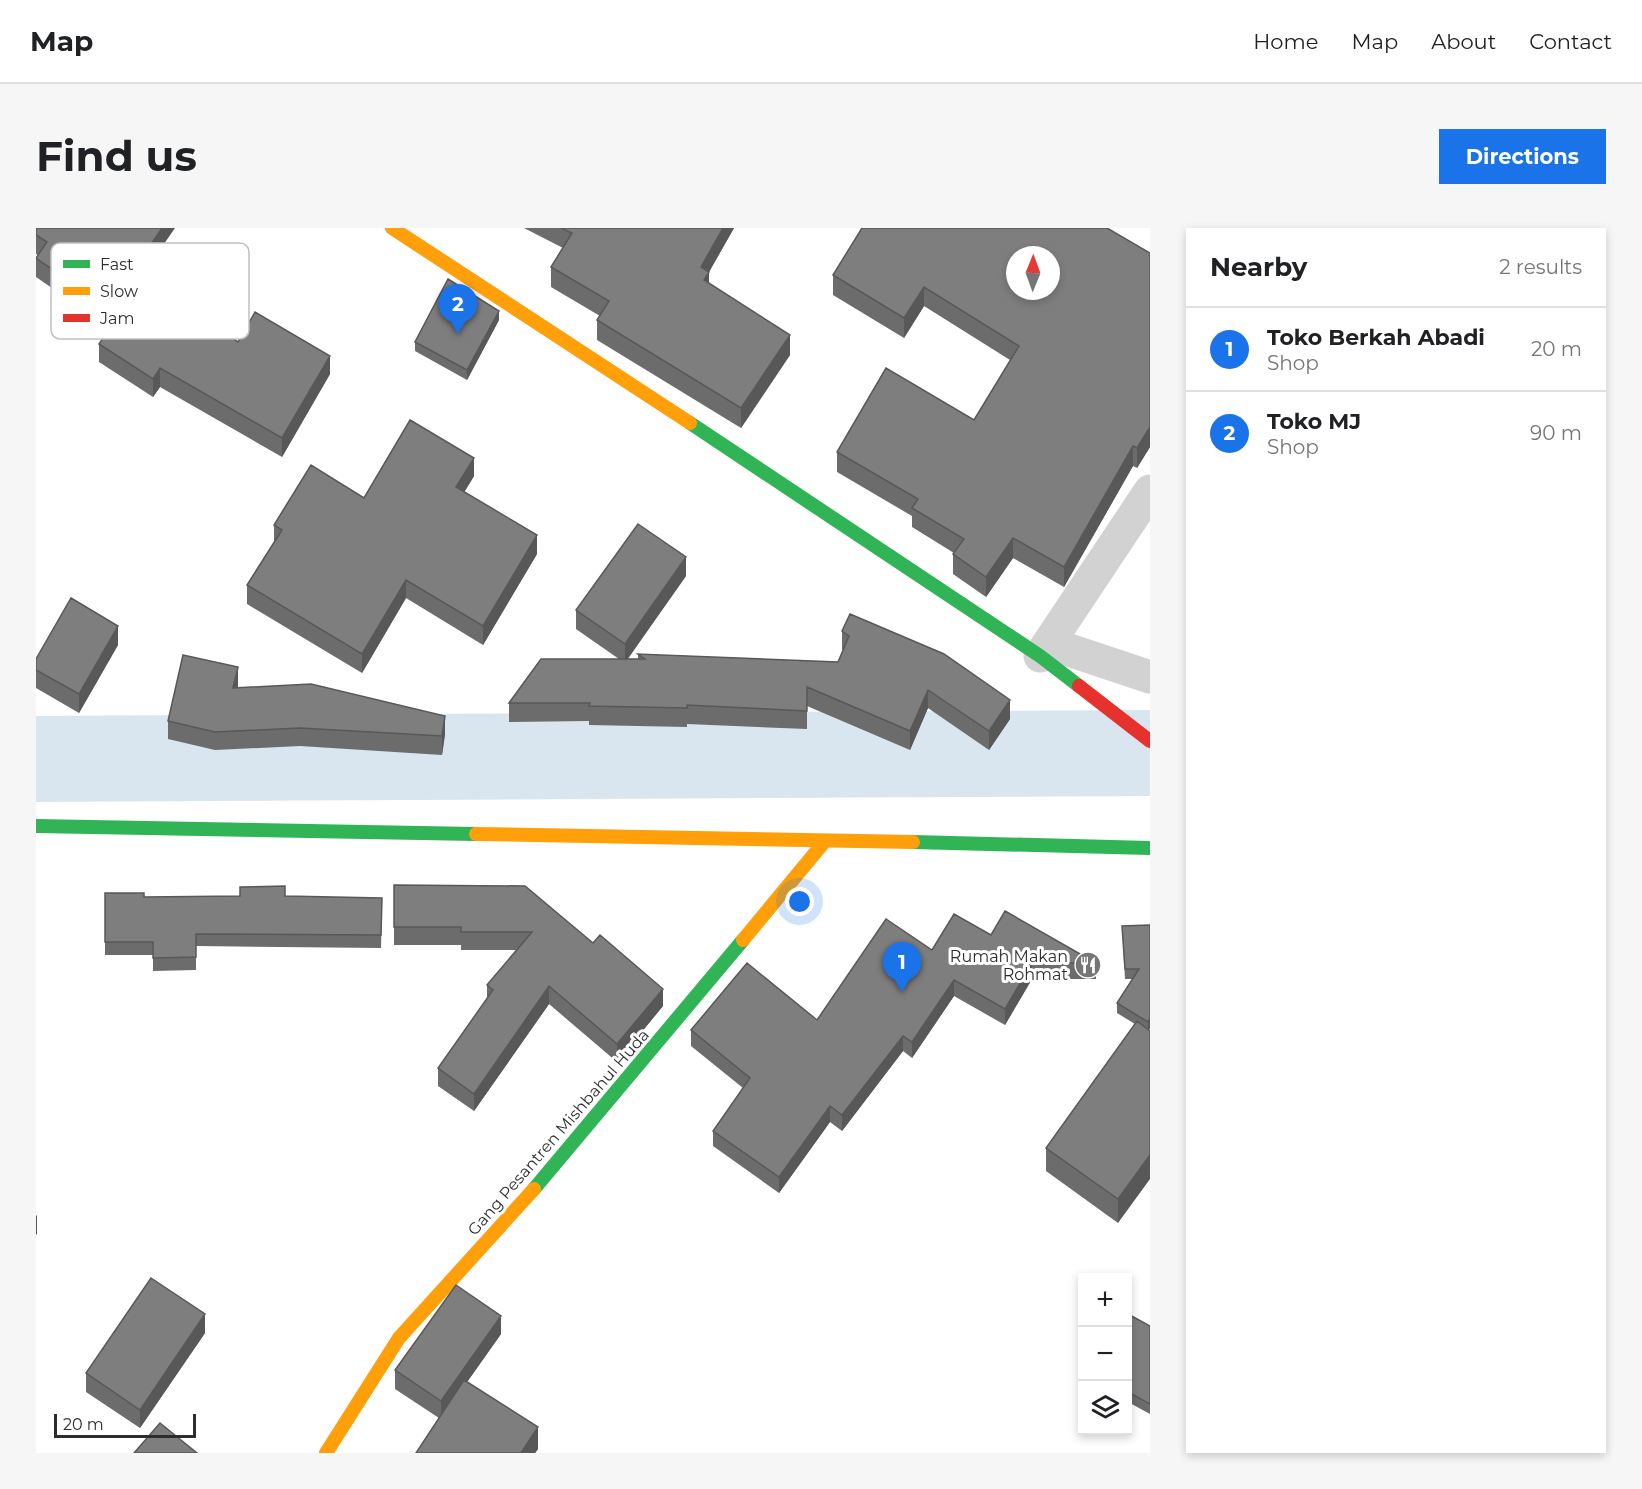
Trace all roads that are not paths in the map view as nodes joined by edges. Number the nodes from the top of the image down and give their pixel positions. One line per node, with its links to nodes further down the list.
1 (392, 228): 3 (street)
2 (1150, 491): 3 (street)
3 (1046, 650): 4 (street); 5 (street)
4 (1150, 677)
5 (1150, 741)
6 (36, 826): 7 (street)
7 (825, 841): 8 (street); 9 (street, Gang Pesantren Mishbahul Huda)
8 (1150, 848)
9 (326, 1453)

